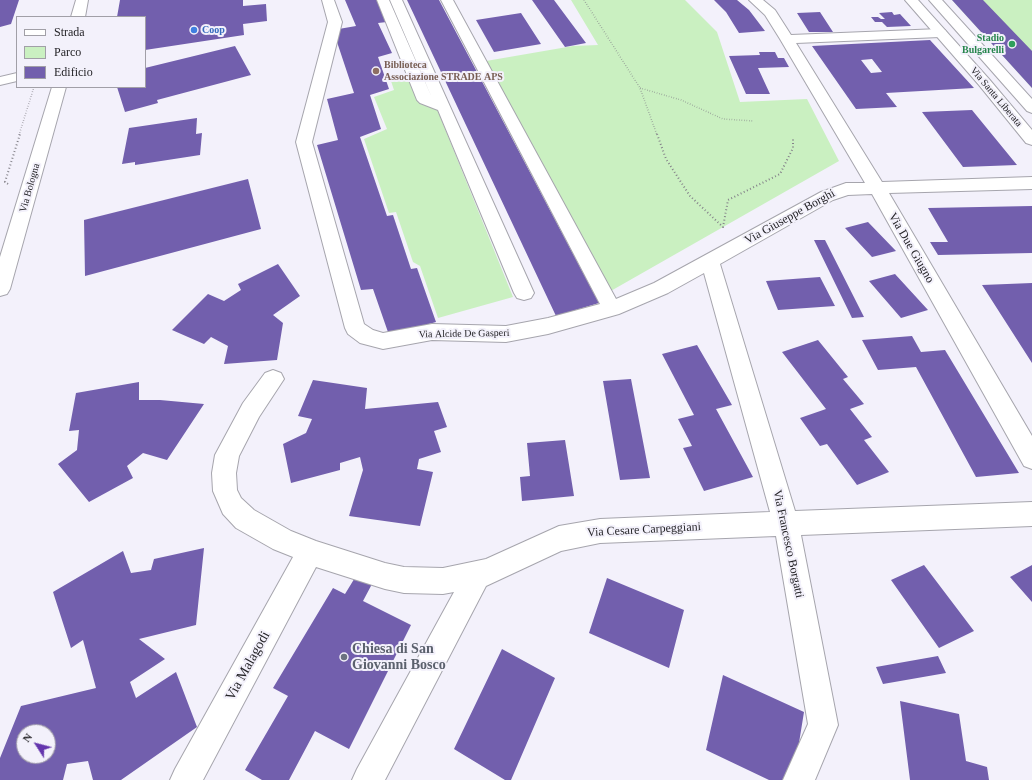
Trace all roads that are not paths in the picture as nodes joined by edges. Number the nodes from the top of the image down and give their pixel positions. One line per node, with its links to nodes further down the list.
1 (82, 0): 9 (street)
2 (328, 0): 23 (street, Via Alcide De Gasperi)
3 (383, 0): 15 (street)
4 (396, 0): 15 (street)
5 (447, 0): 23 (street)
6 (755, 0): 11 (street, Via Due Giugno)
7 (911, 0): 10 (street, Via Santa Liberata)
8 (935, 0): 16 (street, Via Santa Liberata)
9 (78, 16)
10 (940, 33): 11 (street); 17 (street, Via Santa Liberata)
11 (787, 39): 19 (street, Via Due Giugno)
12 (16, 77): 13 (street)
13 (0, 81)
14 (59, 88): 21 (street, Via Bologna)
15 (444, 107): 22 (street)
16 (1032, 108)
17 (1032, 140)
18 (1032, 183): 19 (street, Via Giuseppe Borghi)
19 (877, 188): 20 (street, Via Giuseppe Borghi); 25 (street, Via Due Giugno)
20 (710, 261): 23 (street, Via Giuseppe Borghi); 27 (street, Via Francesco Borgatti)
21 (0, 289)
22 (524, 293)
23 (612, 309)
24 (273, 379): 28 (street, Via Cesare Carpeggiani)
25 (1032, 458)
26 (1032, 514): 27 (street, Via Cesare Carpeggiani)
27 (786, 524): 29 (street, Via Cesare Carpeggiani); 32 (street, Via Francesco Borgatti)
28 (310, 552): 29 (street, Via Cesare Carpeggiani); 30 (street, Via Malagodi)
29 (478, 574): 31 (street)
30 (186, 780)
31 (368, 780)
32 (799, 780)

